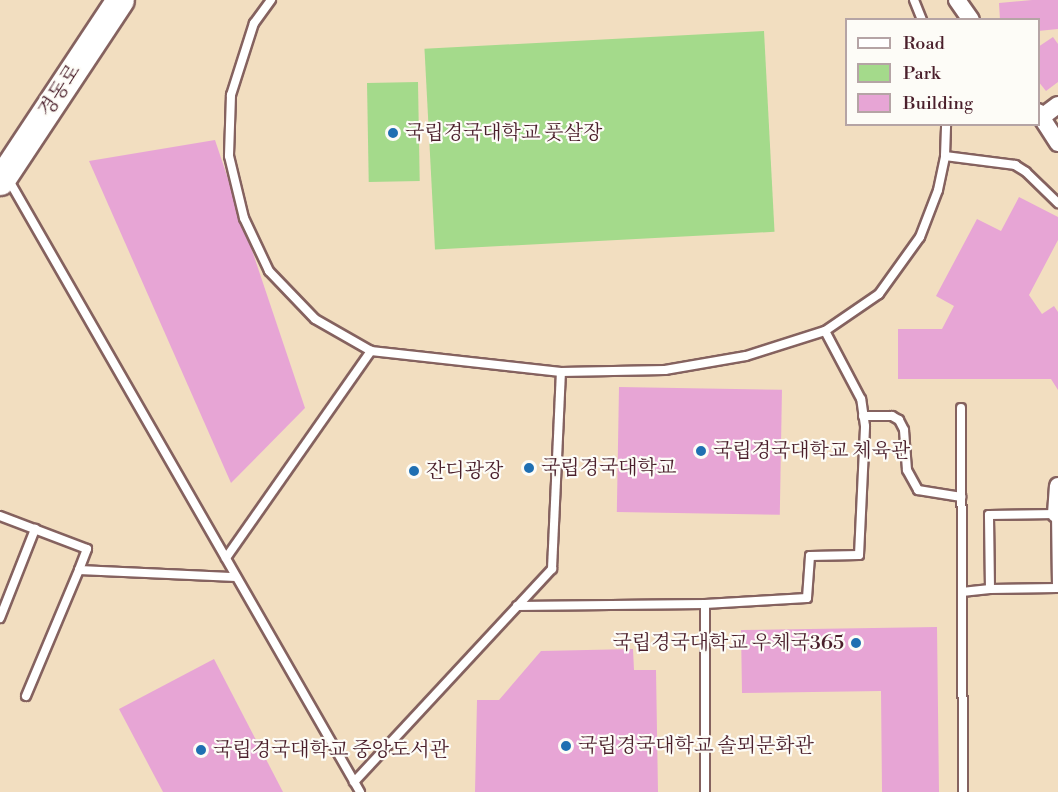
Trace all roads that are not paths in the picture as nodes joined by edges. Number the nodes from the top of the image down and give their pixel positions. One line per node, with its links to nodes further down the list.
1 (120, 0): 12 (main road, 경동로)
2 (271, 0): 15 (lane)
3 (914, 0): 5 (lane)
4 (957, 0): 6 (street)
5 (921, 18)
6 (970, 18)
7 (1058, 105): 8 (street)
8 (1040, 115): 10 (street)
9 (946, 126): 11 (lane)
10 (1058, 143)
11 (945, 156): 13 (lane); 14 (lane)
12 (3, 178): 25 (lane)
13 (1058, 203)
14 (825, 331): 16 (lane); 18 (lane)
15 (371, 351): 16 (lane); 25 (lane)
16 (561, 372): 31 (lane)
17 (961, 408): 20 (lane)
18 (863, 416): 20 (lane); 30 (lane)
19 (1058, 486): 21 (street)
20 (961, 497): 29 (lane)
21 (1056, 514): 24 (lane); 28 (lane)
22 (0, 516): 23 (lane)
23 (35, 529): 26 (lane); 32 (lane)
24 (1057, 555): 28 (lane)
25 (226, 558): 27 (lane)
26 (79, 570): 27 (lane); 33 (lane)
27 (236, 577): 34 (lane)
28 (990, 589): 29 (lane)
29 (962, 592): 37 (lane)
30 (705, 604): 31 (lane); 36 (lane)
31 (517, 606): 34 (lane)
32 (0, 618)
33 (26, 696)
34 (354, 782): 35 (lane)
35 (360, 792)
36 (705, 792)
37 (963, 792)

